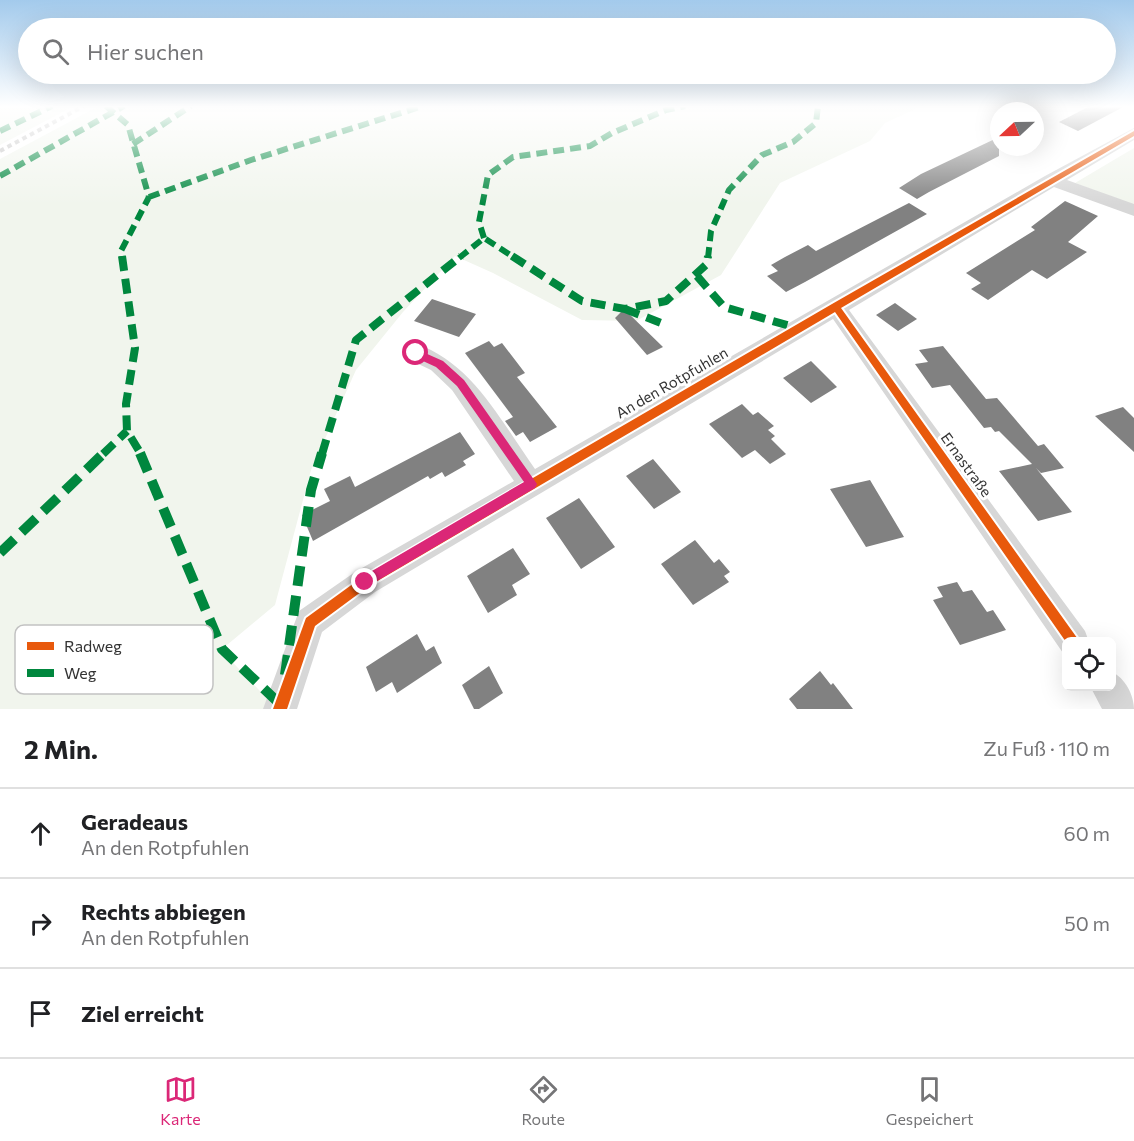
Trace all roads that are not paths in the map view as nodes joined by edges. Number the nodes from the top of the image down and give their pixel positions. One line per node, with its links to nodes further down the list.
1 (1123, 139): 2 (street, An den Rotpfuhlen)
2 (1051, 180): 3 (street); 4 (street, An den Rotpfuhlen)
3 (1134, 210)
4 (835, 306): 6 (street, An den Rotpfuhlen); 7 (street, Ernastraße)
5 (416, 353): 6 (street)
6 (531, 484): 9 (street, An den Rotpfuhlen)
7 (1070, 637)
8 (1109, 691): 10 (street)
9 (280, 709)
10 (1122, 709)

